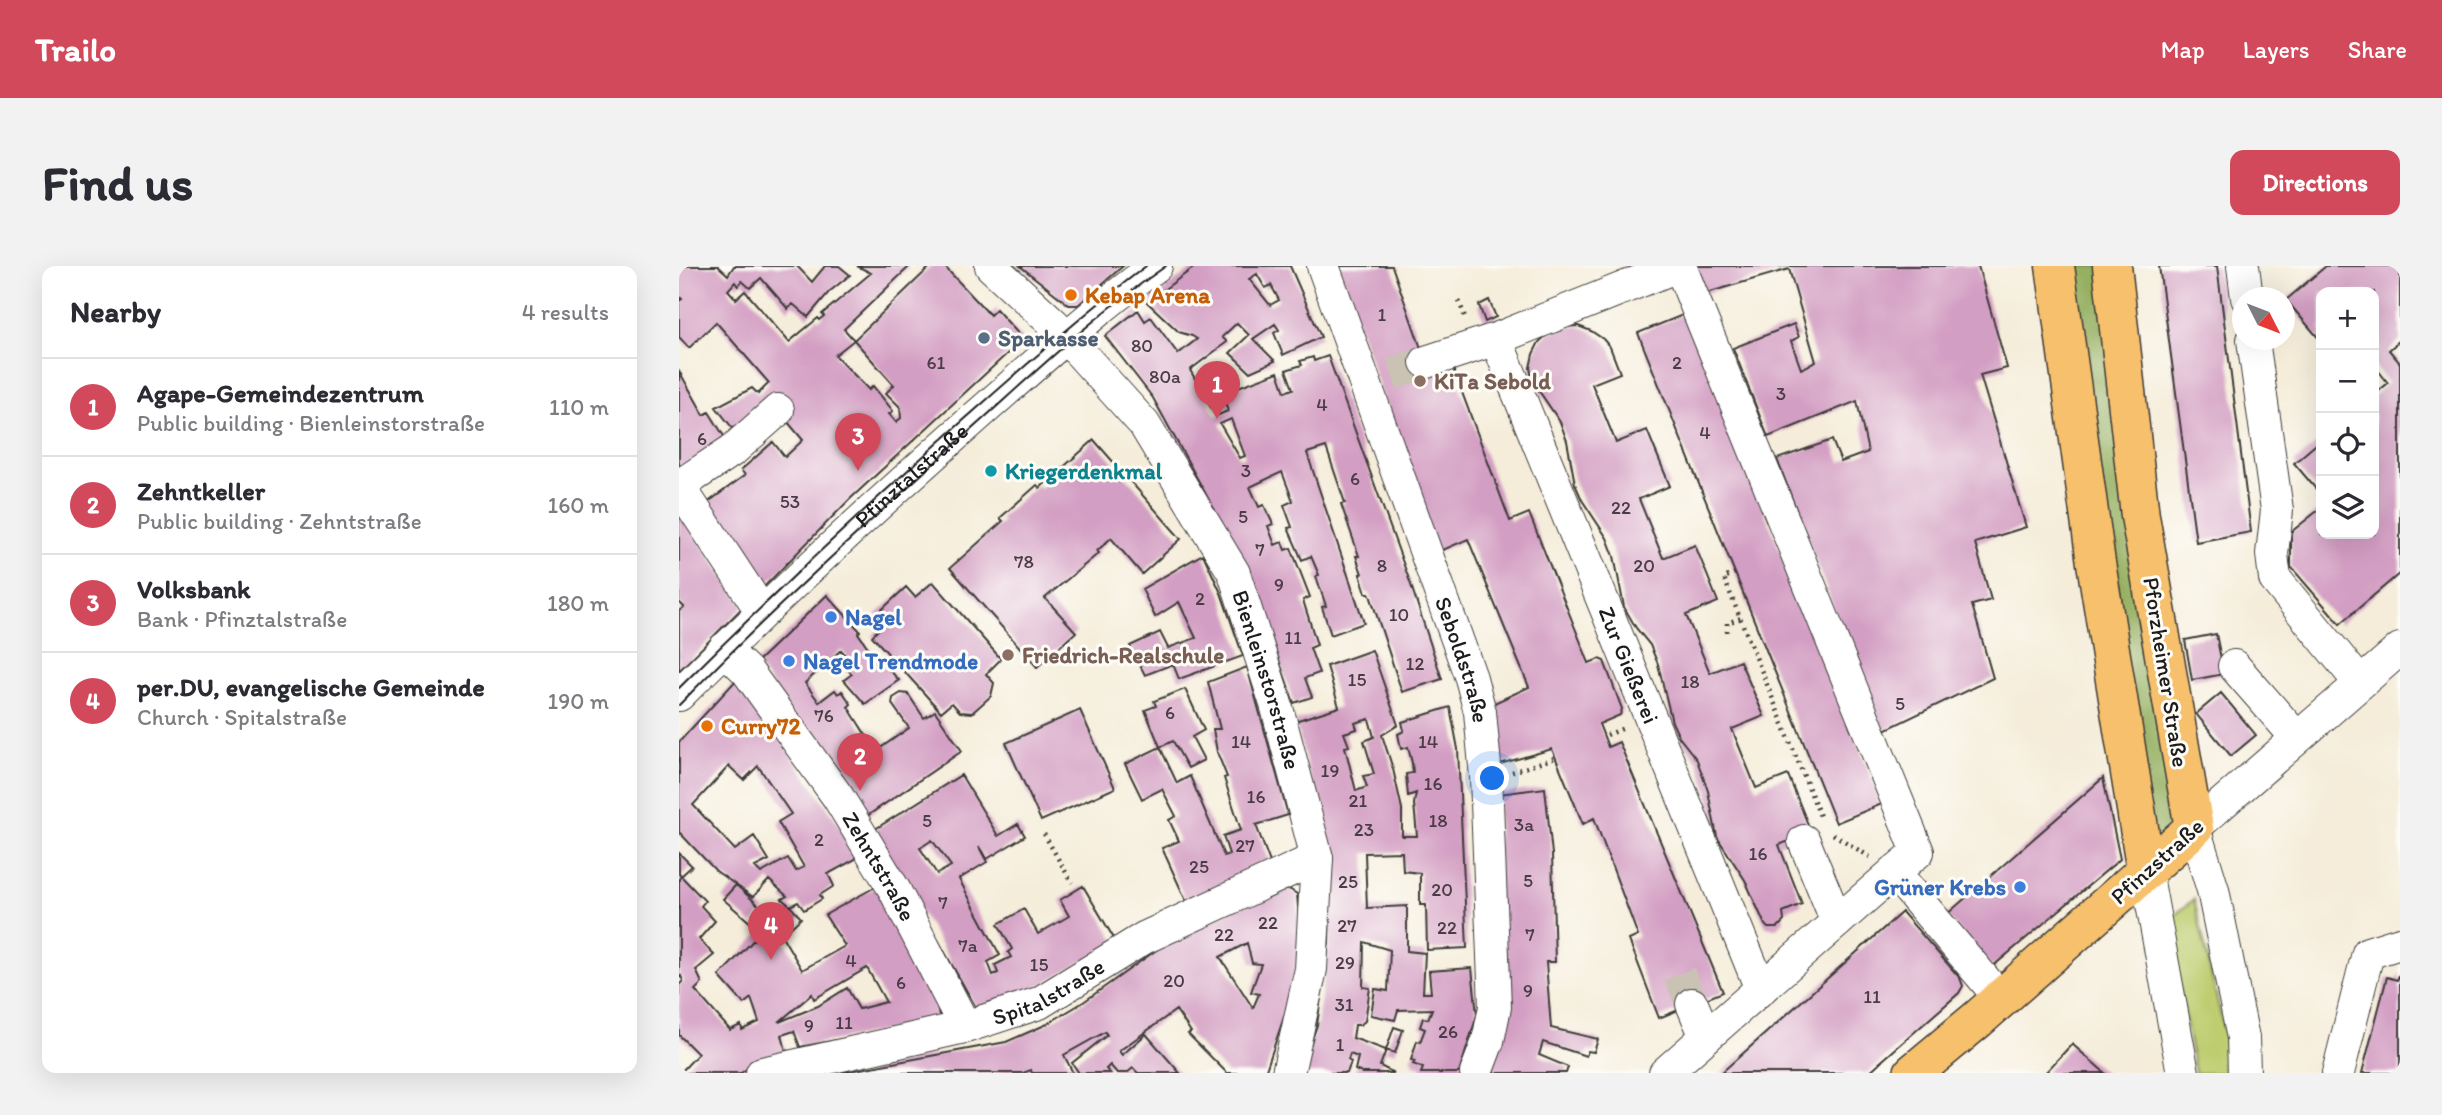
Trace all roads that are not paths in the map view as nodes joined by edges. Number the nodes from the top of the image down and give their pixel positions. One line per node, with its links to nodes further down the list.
1 (991, 266): 7 (street, Bienleinstorstraße)
2 (1156, 266): 7 (street, Pfinztalstraße)
3 (1323, 266): 34 (street, Seboldstraße)
4 (1679, 266): 8 (street); 24 (street)
5 (2056, 266): 23 (main road)
6 (2112, 266): 20 (main road, Pforzheimer Straße)
7 (1066, 338): 13 (street, Pfinztalstraße); 22 (street, Bienleinstorstraße)
8 (1496, 339): 10 (street); 27 (street, Zur Gießerei)
9 (2254, 350): 17 (street)
10 (1426, 362)
11 (778, 410): 12 (street)
12 (679, 486): 13 (street)
13 (762, 612): 14 (street, Pfinztalstraße)
14 (724, 649): 18 (street, Pfinztalstraße); 30 (street, Zehntstraße)
15 (2400, 649): 17 (street, Pfinzstraße)
16 (2234, 666): 19 (street)
17 (2360, 683): 19 (street, Pfinzstraße)
18 (679, 695)
19 (2297, 738): 20 (street, Pfinzstraße)
20 (2194, 828): 23 (main road, Pfinzstraße); 38 (street, Pforzheimer Straße)
21 (1817, 829): 25 (street)
22 (1317, 858): 30 (street, Spitalstraße); 33 (street, Bienleinstorstraße)
23 (2146, 871): 28 (main road, Pfinzstraße); 37 (street)
24 (1894, 873): 25 (street); 28 (street)
25 (1837, 922): 27 (street)
26 (2400, 943): 39 (street)
27 (1761, 989): 31 (street)
28 (2001, 999): 36 (main road, Pfinzstraße)
29 (1692, 1004): 31 (street)
30 (965, 1027): 32 (street, Spitalstraße)
31 (1706, 1037): 35 (street)
32 (762, 1073)
33 (1288, 1073)
34 (1476, 1073)
35 (1665, 1073)
36 (1913, 1073)
37 (2183, 1073)
38 (2244, 1073)
39 (2338, 1073)

